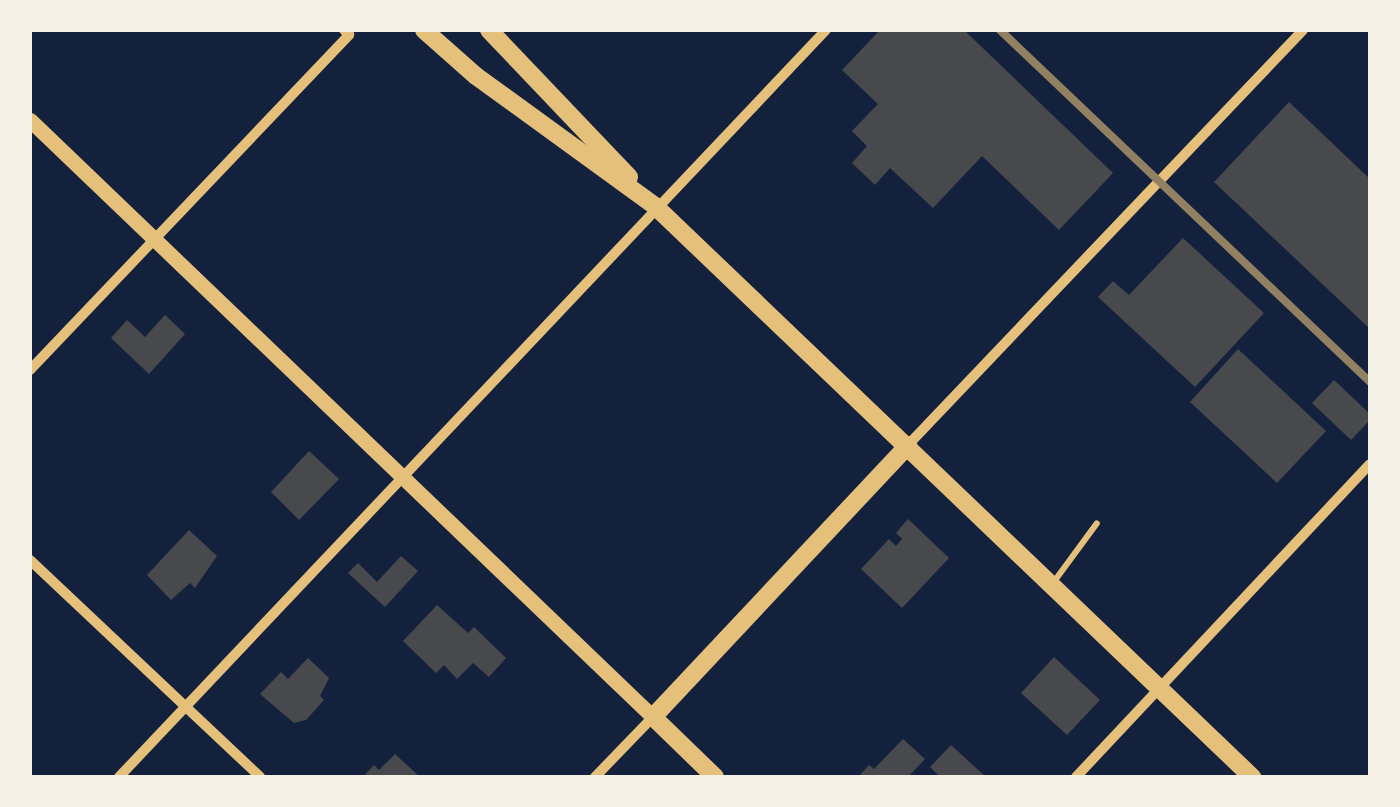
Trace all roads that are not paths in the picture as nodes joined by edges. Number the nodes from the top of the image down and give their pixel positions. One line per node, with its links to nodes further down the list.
1 (424, 30): 7 (main road)
2 (489, 30): 7 (main road)
3 (826, 30): 7 (street)
4 (1303, 30): 10 (street)
5 (346, 32): 8 (street)
6 (30, 120): 8 (street)
7 (656, 207): 10 (main road); 12 (street)
8 (154, 238): 9 (street); 12 (street)
9 (30, 370)
10 (908, 445): 15 (main road); 18 (main road)
11 (1370, 464): 16 (street)
12 (402, 478): 17 (street); 18 (street)
13 (1097, 523): 15 (lane)
14 (30, 560): 17 (street)
15 (1053, 583): 16 (main road)
16 (1160, 688): 23 (street); 24 (main road)
17 (186, 707): 19 (street); 20 (street)
18 (653, 717): 21 (street); 22 (main road)
19 (120, 777)
20 (260, 777)
21 (595, 777)
22 (715, 777)
23 (1076, 777)
24 (1252, 777)

